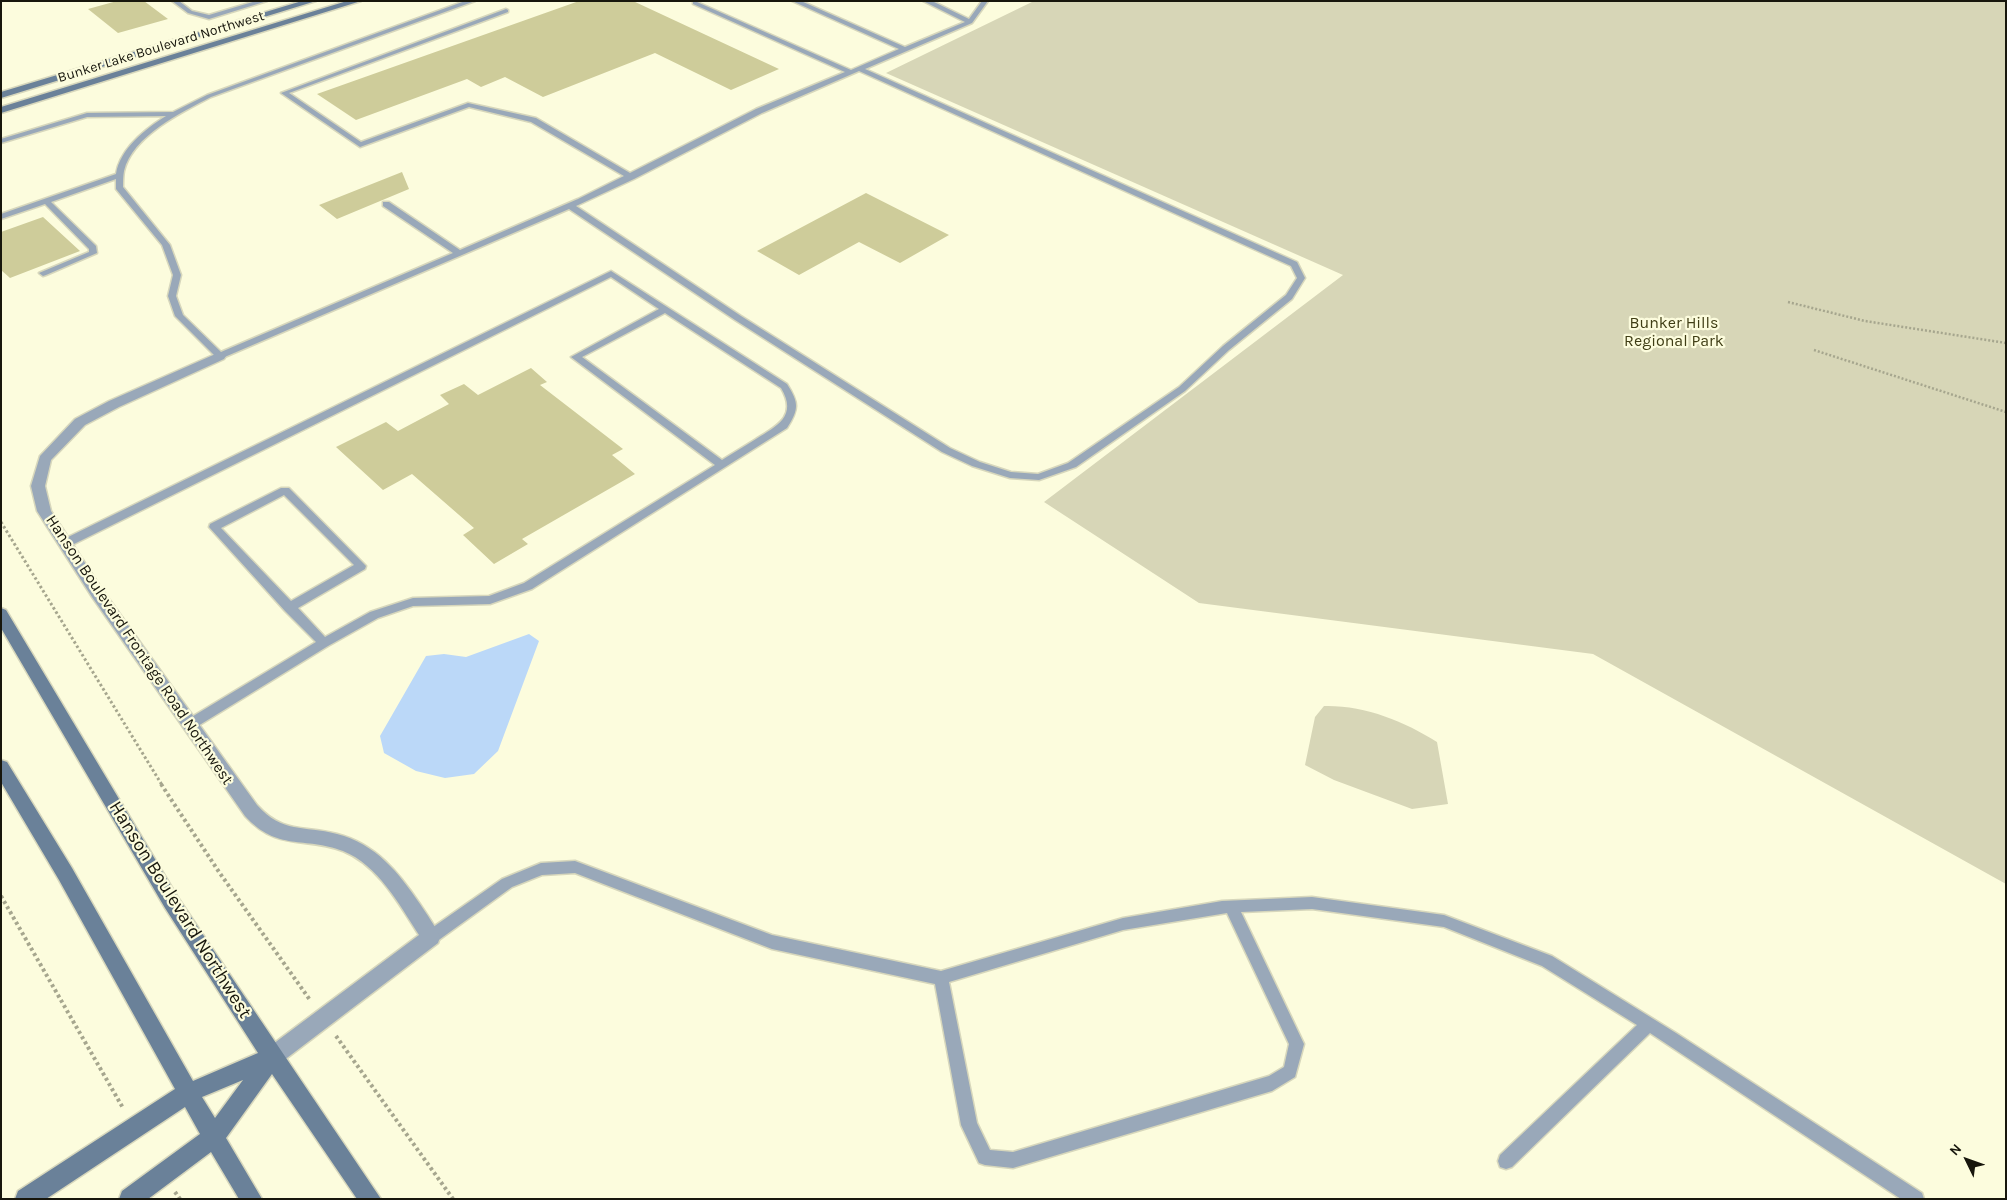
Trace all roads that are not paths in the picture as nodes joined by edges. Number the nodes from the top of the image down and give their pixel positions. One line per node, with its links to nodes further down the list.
1 (175, 1): 2 (lane)
2 (264, 1)
3 (312, 1): 14 (main road, Bunker Lake Boulevard Northwest)
4 (357, 1): 15 (main road, Bunker Lake Boulevard Northwest)
5 (472, 1): 16 (lane)
6 (795, 1): 12 (lane)
7 (926, 1): 11 (lane)
8 (985, 1): 11 (lane)
9 (696, 3): 13 (lane)
10 (506, 11): 19 (lane)
11 (970, 22): 12 (lane)
12 (904, 49): 13 (lane)
13 (856, 71): 19 (lane); 22 (lane)
14 (1, 95)
15 (1, 110)
16 (171, 114): 17 (lane); 18 (lane)
17 (1, 141)
18 (117, 176): 20 (lane); 27 (lane)
19 (630, 177): 22 (lane)
20 (46, 201): 23 (lane); 25 (lane)
21 (386, 204): 24 (lane)
22 (570, 206): 24 (lane)
23 (1, 216)
24 (460, 254): 27 (lane)
25 (43, 273)
26 (666, 309): 28 (lane); 28 (lane); 29 (lane)
27 (220, 356): 29 (street, Hanson Boulevard Frontage Road Northwest)
28 (722, 465): 32 (lane)
29 (66, 543): 33 (street, Hanson Boulevard Frontage Road Northwest)
30 (289, 608): 30 (lane); 32 (lane)
31 (1, 614): 39 (main road, Hanson Boulevard Northwest)
32 (324, 643): 33 (lane)
33 (189, 725): 36 (street, Hanson Boulevard Frontage Road Northwest)
34 (2, 770): 40 (main road)
35 (1231, 907): 37 (lane); 37 (lane); 38 (lane)
36 (431, 937): 37 (lane); 39 (street)
37 (941, 978)
38 (1649, 1024): 42 (lane); 47 (lane)
39 (272, 1057): 40 (main road); 41 (main road); 46 (main road, Hanson Boulevard Northwest)
40 (188, 1093): 41 (main road); 43 (main road)
41 (213, 1138): 44 (main road); 45 (main road)
42 (1506, 1161)
43 (26, 1199)
44 (130, 1199)
45 (251, 1199)
46 (370, 1199)
47 (1916, 1199)

